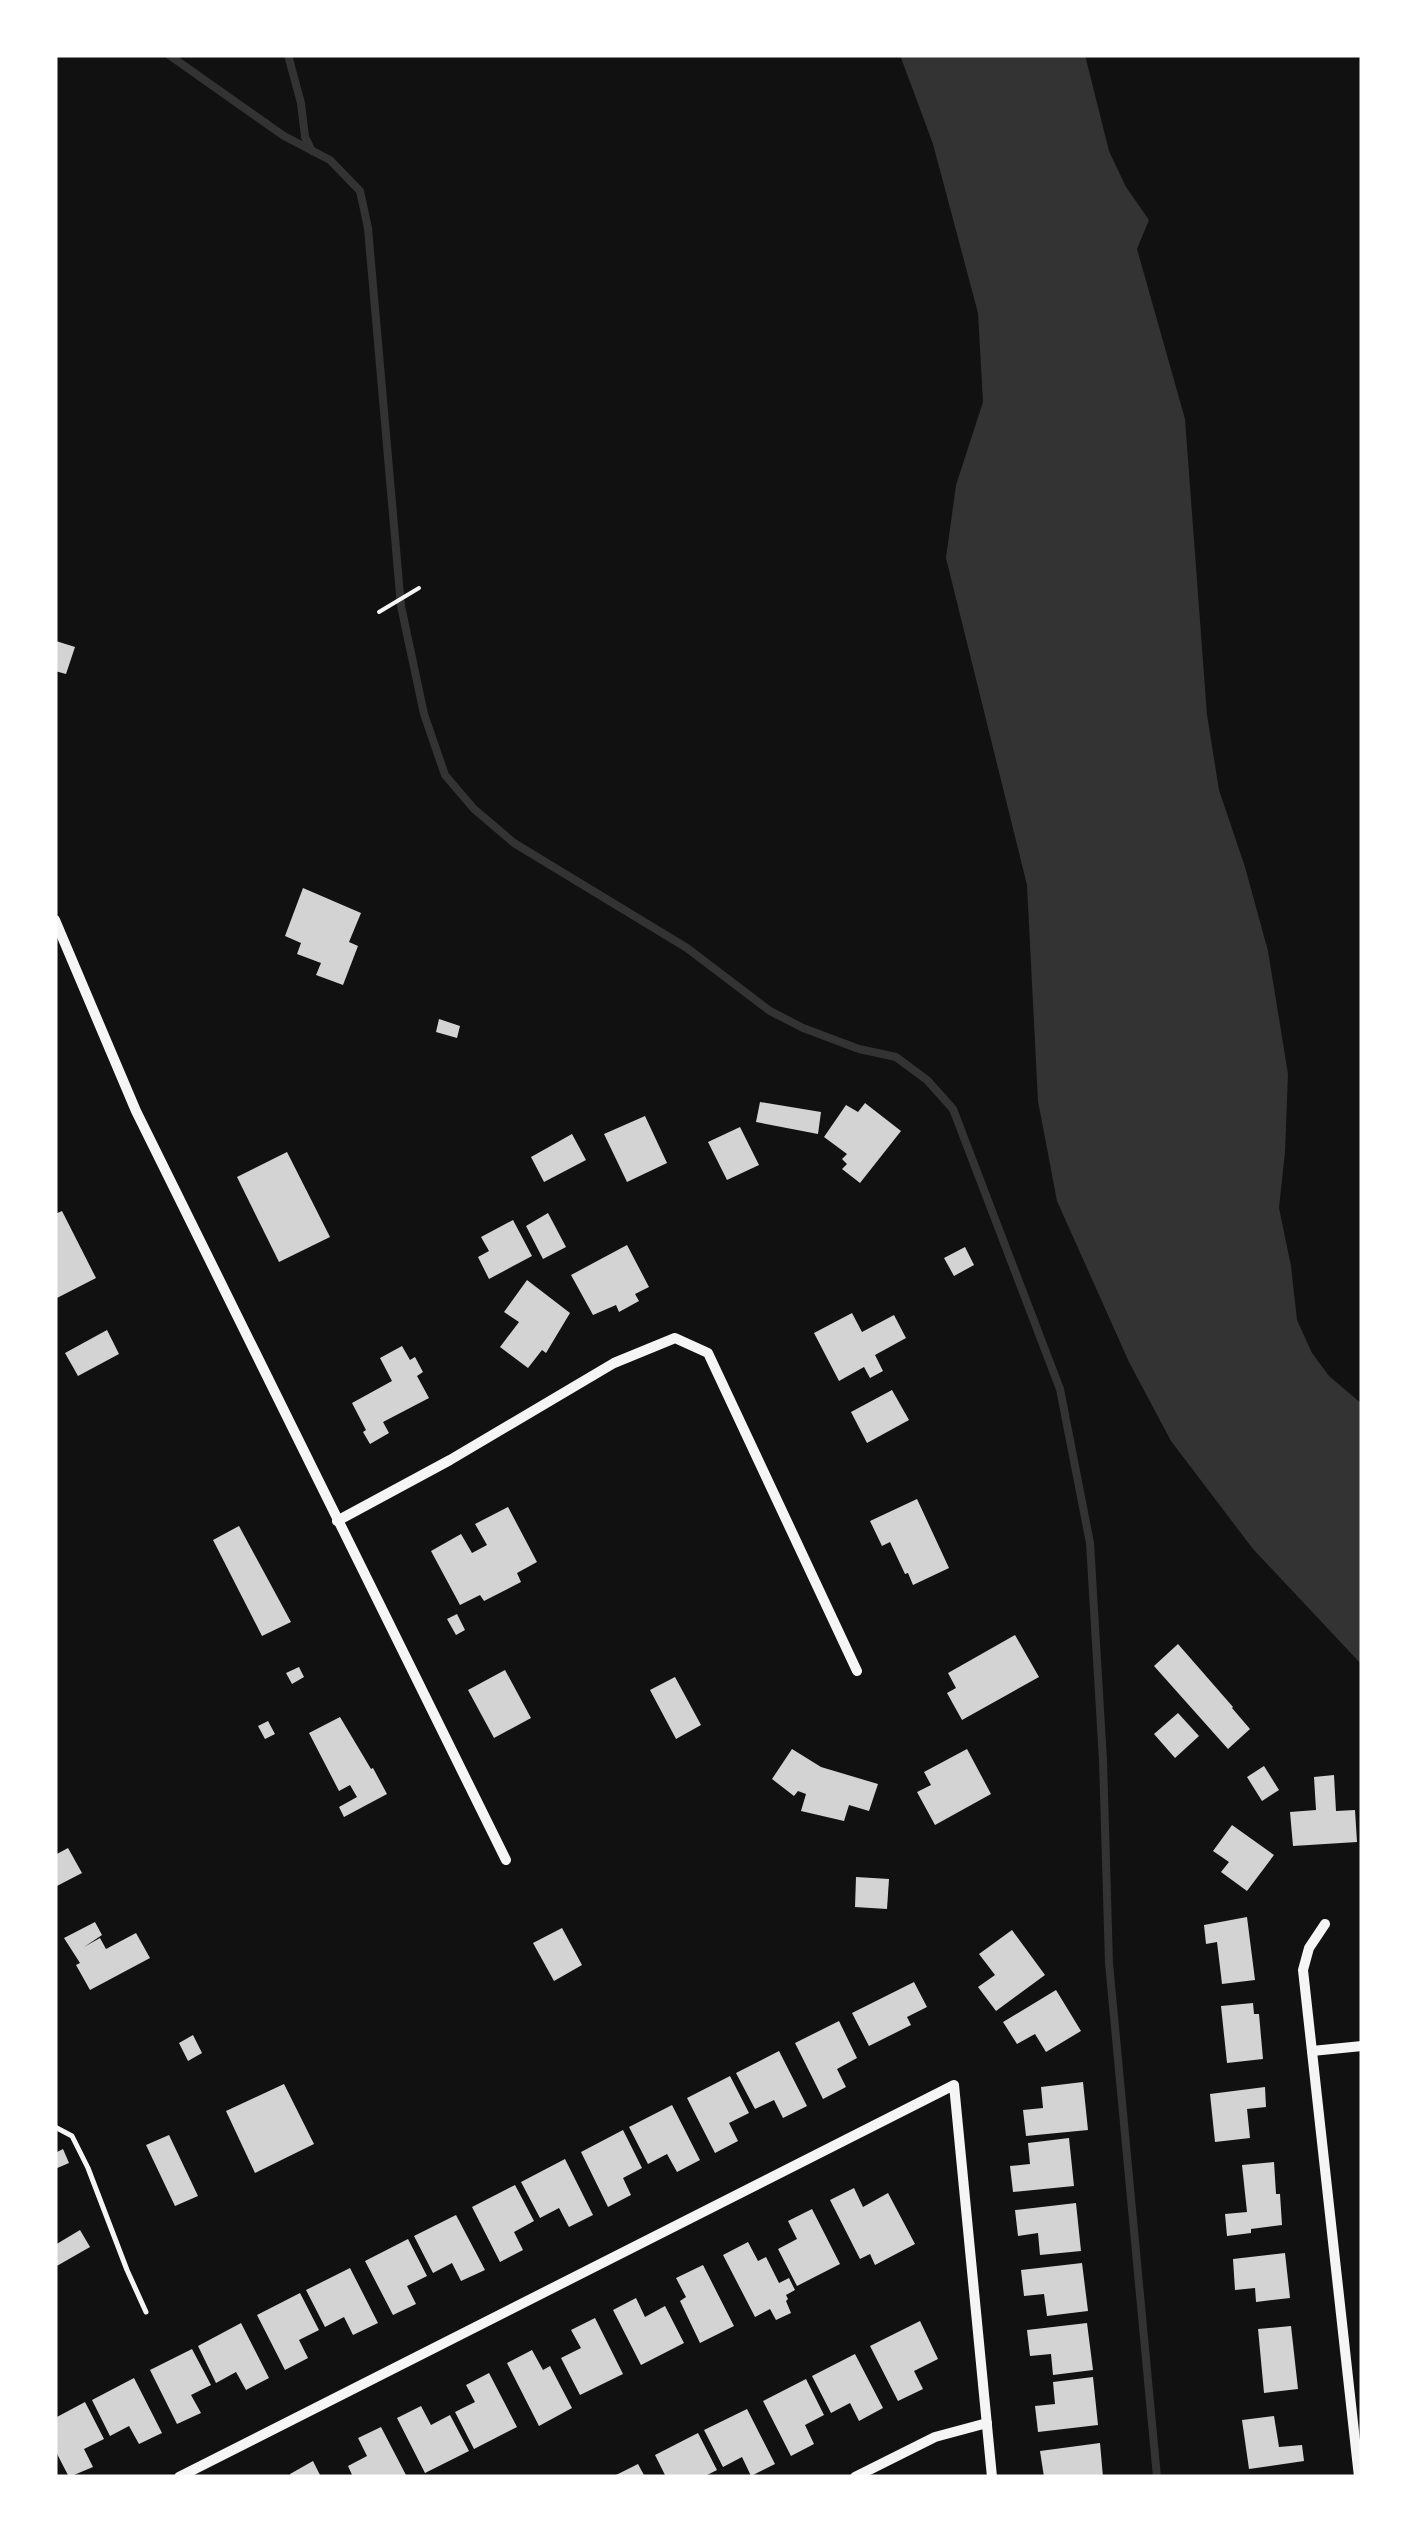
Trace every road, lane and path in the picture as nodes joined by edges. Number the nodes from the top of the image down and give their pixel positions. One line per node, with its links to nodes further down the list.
1 (419, 588): 2 (path)
2 (379, 612)
3 (55, 920): 4 (street)
4 (337, 1521): 5 (street); 6 (street)
5 (856, 1671)
6 (506, 1860)
7 (1325, 1924): 9 (street)
8 (1362, 2046): 9 (street)
9 (1312, 2051): 13 (street)
10 (55, 2126): 11 (lane)
11 (146, 2312)
12 (987, 2424): 14 (street); 15 (street); 16 (street)
13 (1360, 2456): 17 (street)
14 (180, 2477)
15 (855, 2477)
16 (992, 2477)
17 (1359, 2477)

